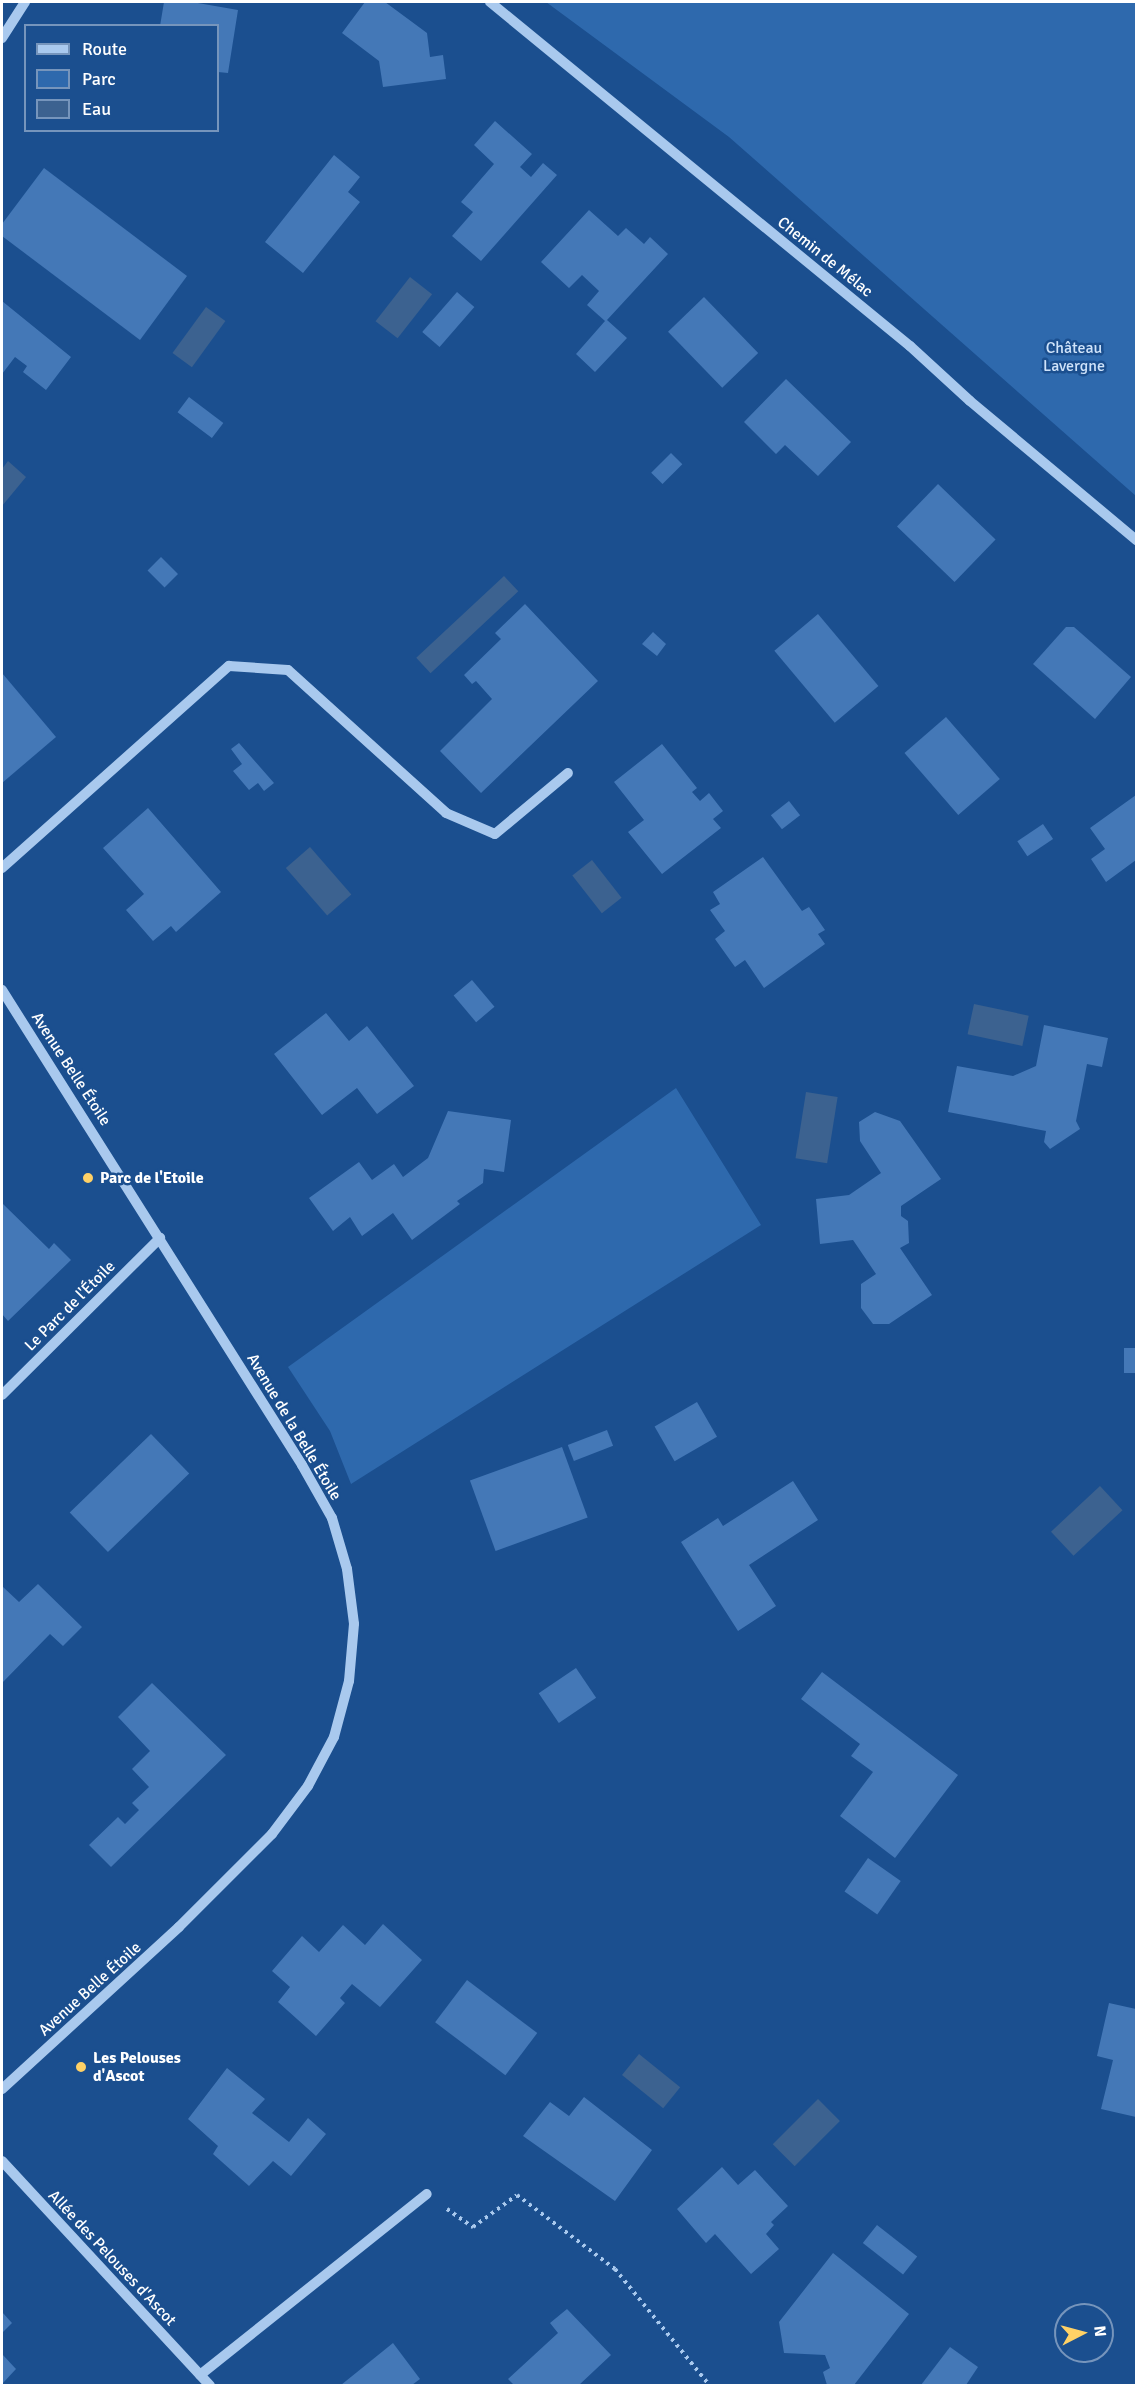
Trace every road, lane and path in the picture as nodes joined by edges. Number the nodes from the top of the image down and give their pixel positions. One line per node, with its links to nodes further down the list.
1 (25, 2): 3 (street)
2 (490, 2): 4 (street, Chemin de Mélac)
3 (2, 38)
4 (1137, 540)
5 (568, 773): 6 (street)
6 (2, 868)
7 (2, 990): 8 (street, Avenue Belle Étoile)
8 (114, 1166): 9 (street, Avenue de la Belle Étoile)
9 (160, 1238): 10 (street, Le Parc de l'Étoile); 11 (street, Avenue de la Belle Étoile)
10 (2, 1395)
11 (179, 1927): 12 (street, Avenue Belle Étoile)
12 (2, 2089)
13 (2, 2161): 15 (street, Allée des Pelouses d'Ascot)
14 (427, 2194): 15 (street); 17 (path)
15 (200, 2375): 16 (street, Allée des Pelouses d'Ascot)
16 (210, 2385)
17 (710, 2385)

